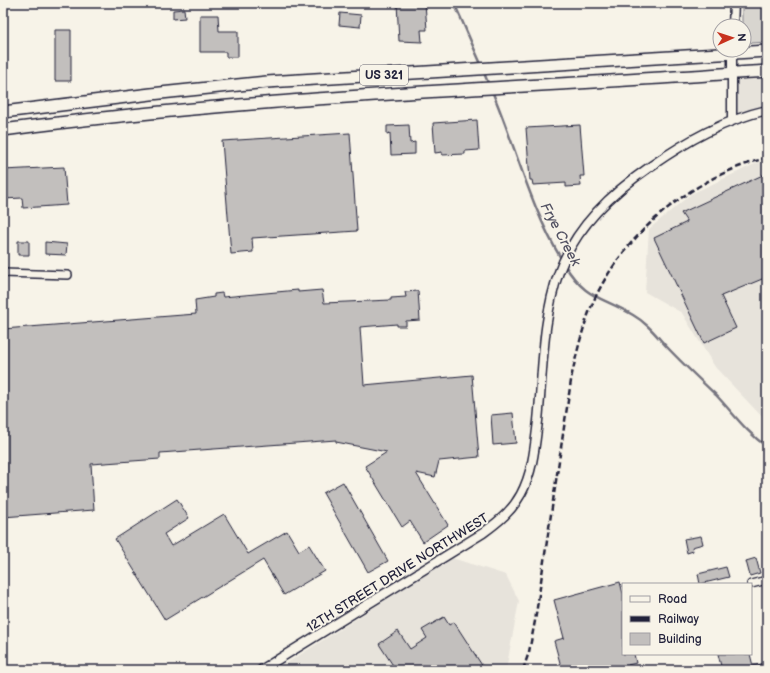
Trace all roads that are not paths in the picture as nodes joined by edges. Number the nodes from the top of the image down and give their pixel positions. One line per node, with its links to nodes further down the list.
1 (734, 3): 2 (street)
2 (733, 18)
3 (752, 51): 4 (highway, US 321)
4 (767, 51)
5 (712, 53): 10 (highway, US 321)
6 (732, 58): 8 (street)
7 (767, 71): 8 (highway, US 321)
8 (732, 74): 11 (street); 12 (highway, US 321)
9 (767, 110): 11 (street, 12TH STREET DRIVE NORTHWEST)
10 (3, 112)
11 (732, 120): 17 (street, 12TH STREET DRIVE NORTHWEST)
12 (3, 130)
13 (3, 273): 14 (street)
14 (68, 275)
15 (767, 580): 16 (street)
16 (752, 584)
17 (260, 670)

